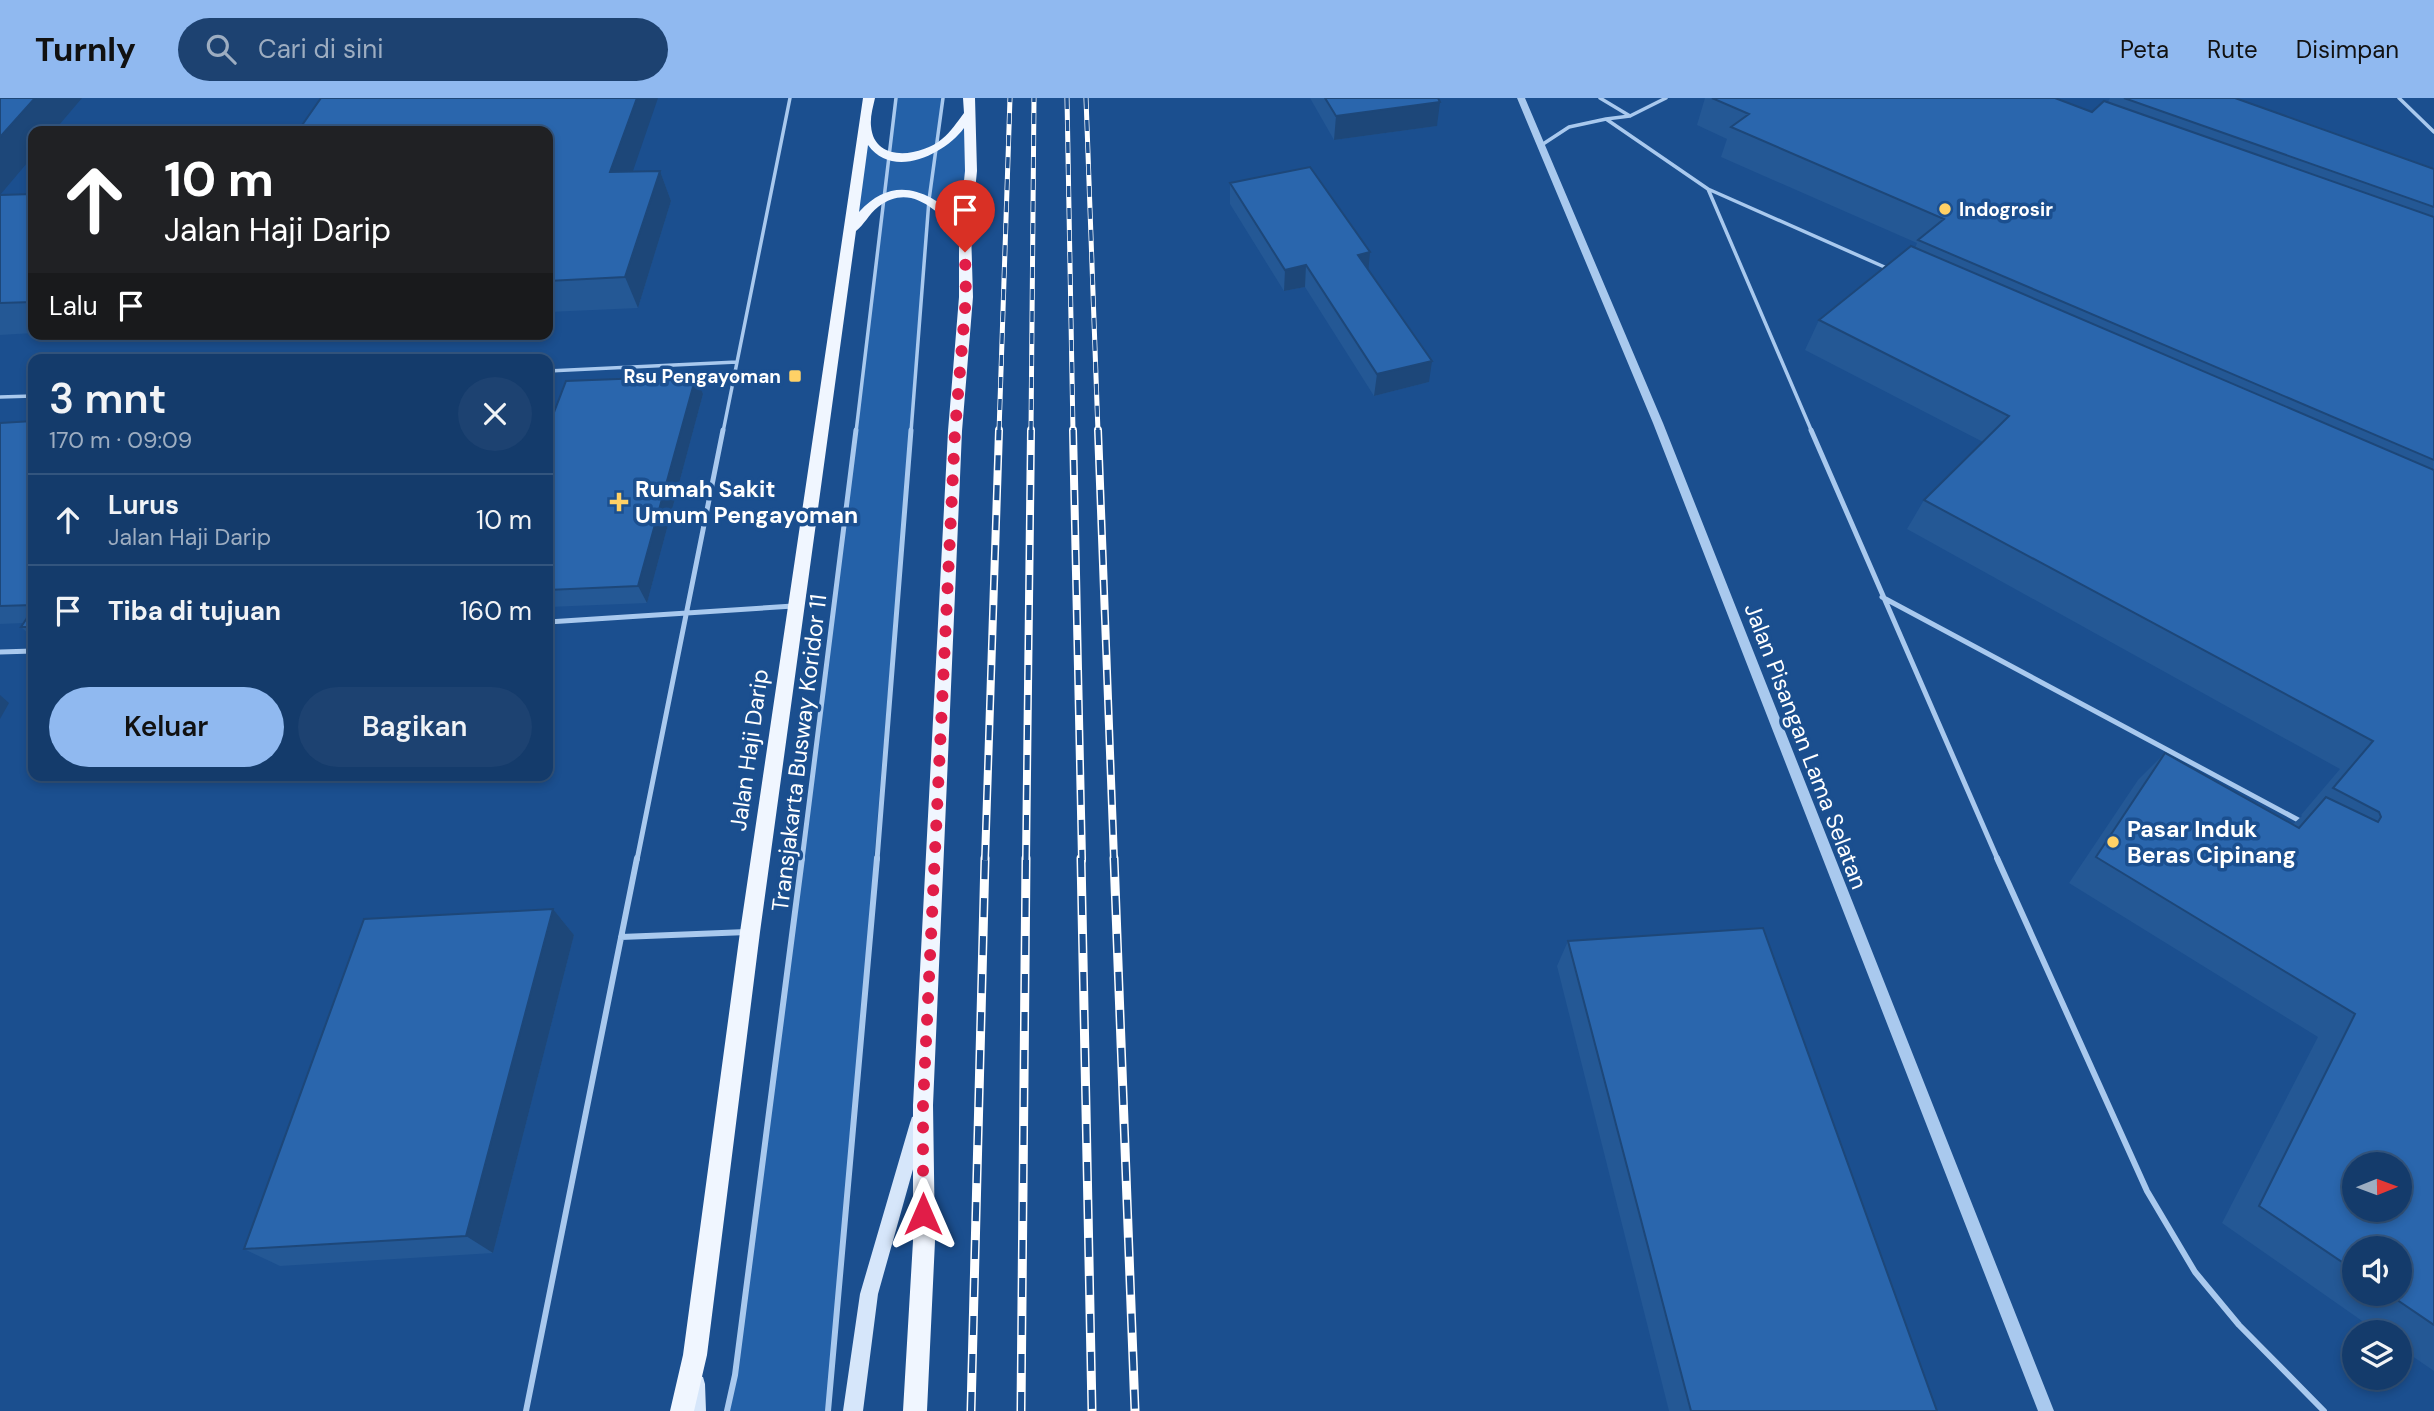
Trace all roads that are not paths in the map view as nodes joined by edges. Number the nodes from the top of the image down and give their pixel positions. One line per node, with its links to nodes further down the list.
1 (790, 98): 24 (lane)
2 (869, 98): 13 (main road, Jalan Haji Darip)
3 (896, 98): 17 (lane, Transjakarta Busway Koridor 11)
4 (943, 98): 16 (lane)
5 (968, 98): 10 (main road)
6 (1521, 98): 15 (street, Jalan Pisangan Lama Selatan)
7 (1600, 98): 11 (lane)
8 (1666, 98): 11 (lane)
9 (2399, 98): 14 (lane)
10 (968, 115): 16 (main road); 21 (main road)
11 (1630, 116): 12 (lane)
12 (1606, 119): 15 (lane); 18 (lane)
13 (864, 125): 17 (main road); 22 (main road, Jalan Haji Darip)
14 (2434, 132)
15 (1540, 146): 46 (street, Jalan Pisangan Lama Selatan)
16 (935, 148): 17 (main road); 20 (lane)
17 (890, 155): 19 (lane, Transjakarta Busway Koridor 11)
18 (1708, 189): 23 (lane); 28 (lane)
19 (883, 198): 20 (main road); 22 (main road); 42 (lane, Transjakarta Busway Koridor 11)
20 (929, 200): 21 (main road); 43 (lane)
21 (965, 230): 37 (main road)
22 (849, 237): 29 (main road, Jalan Haji Darip)
23 (1899, 273)
24 (737, 362): 25 (lane); 30 (lane)
25 (553, 371)
26 (28, 396): 27 (lane)
27 (0, 397)
28 (1882, 597): 34 (lane); 47 (lane)
29 (796, 605): 30 (lane); 35 (main road, Jalan Haji Darip)
30 (687, 614): 31 (lane); 36 (lane)
31 (553, 622)
32 (28, 651): 33 (lane)
33 (0, 652)
34 (2306, 824)
35 (750, 932): 36 (lane); 38 (main road, Jalan Haji Darip)
36 (621, 937): 39 (lane)
37 (923, 1105): 44 (main road); 45 (main road)
38 (695, 1355): 40 (main road); 41 (main road, Jalan Haji Darip)
39 (526, 1411)
40 (682, 1411)
41 (696, 1411)
42 (727, 1411)
43 (828, 1411)
44 (853, 1411)
45 (915, 1411)
46 (2046, 1411)
47 (2324, 1411)

